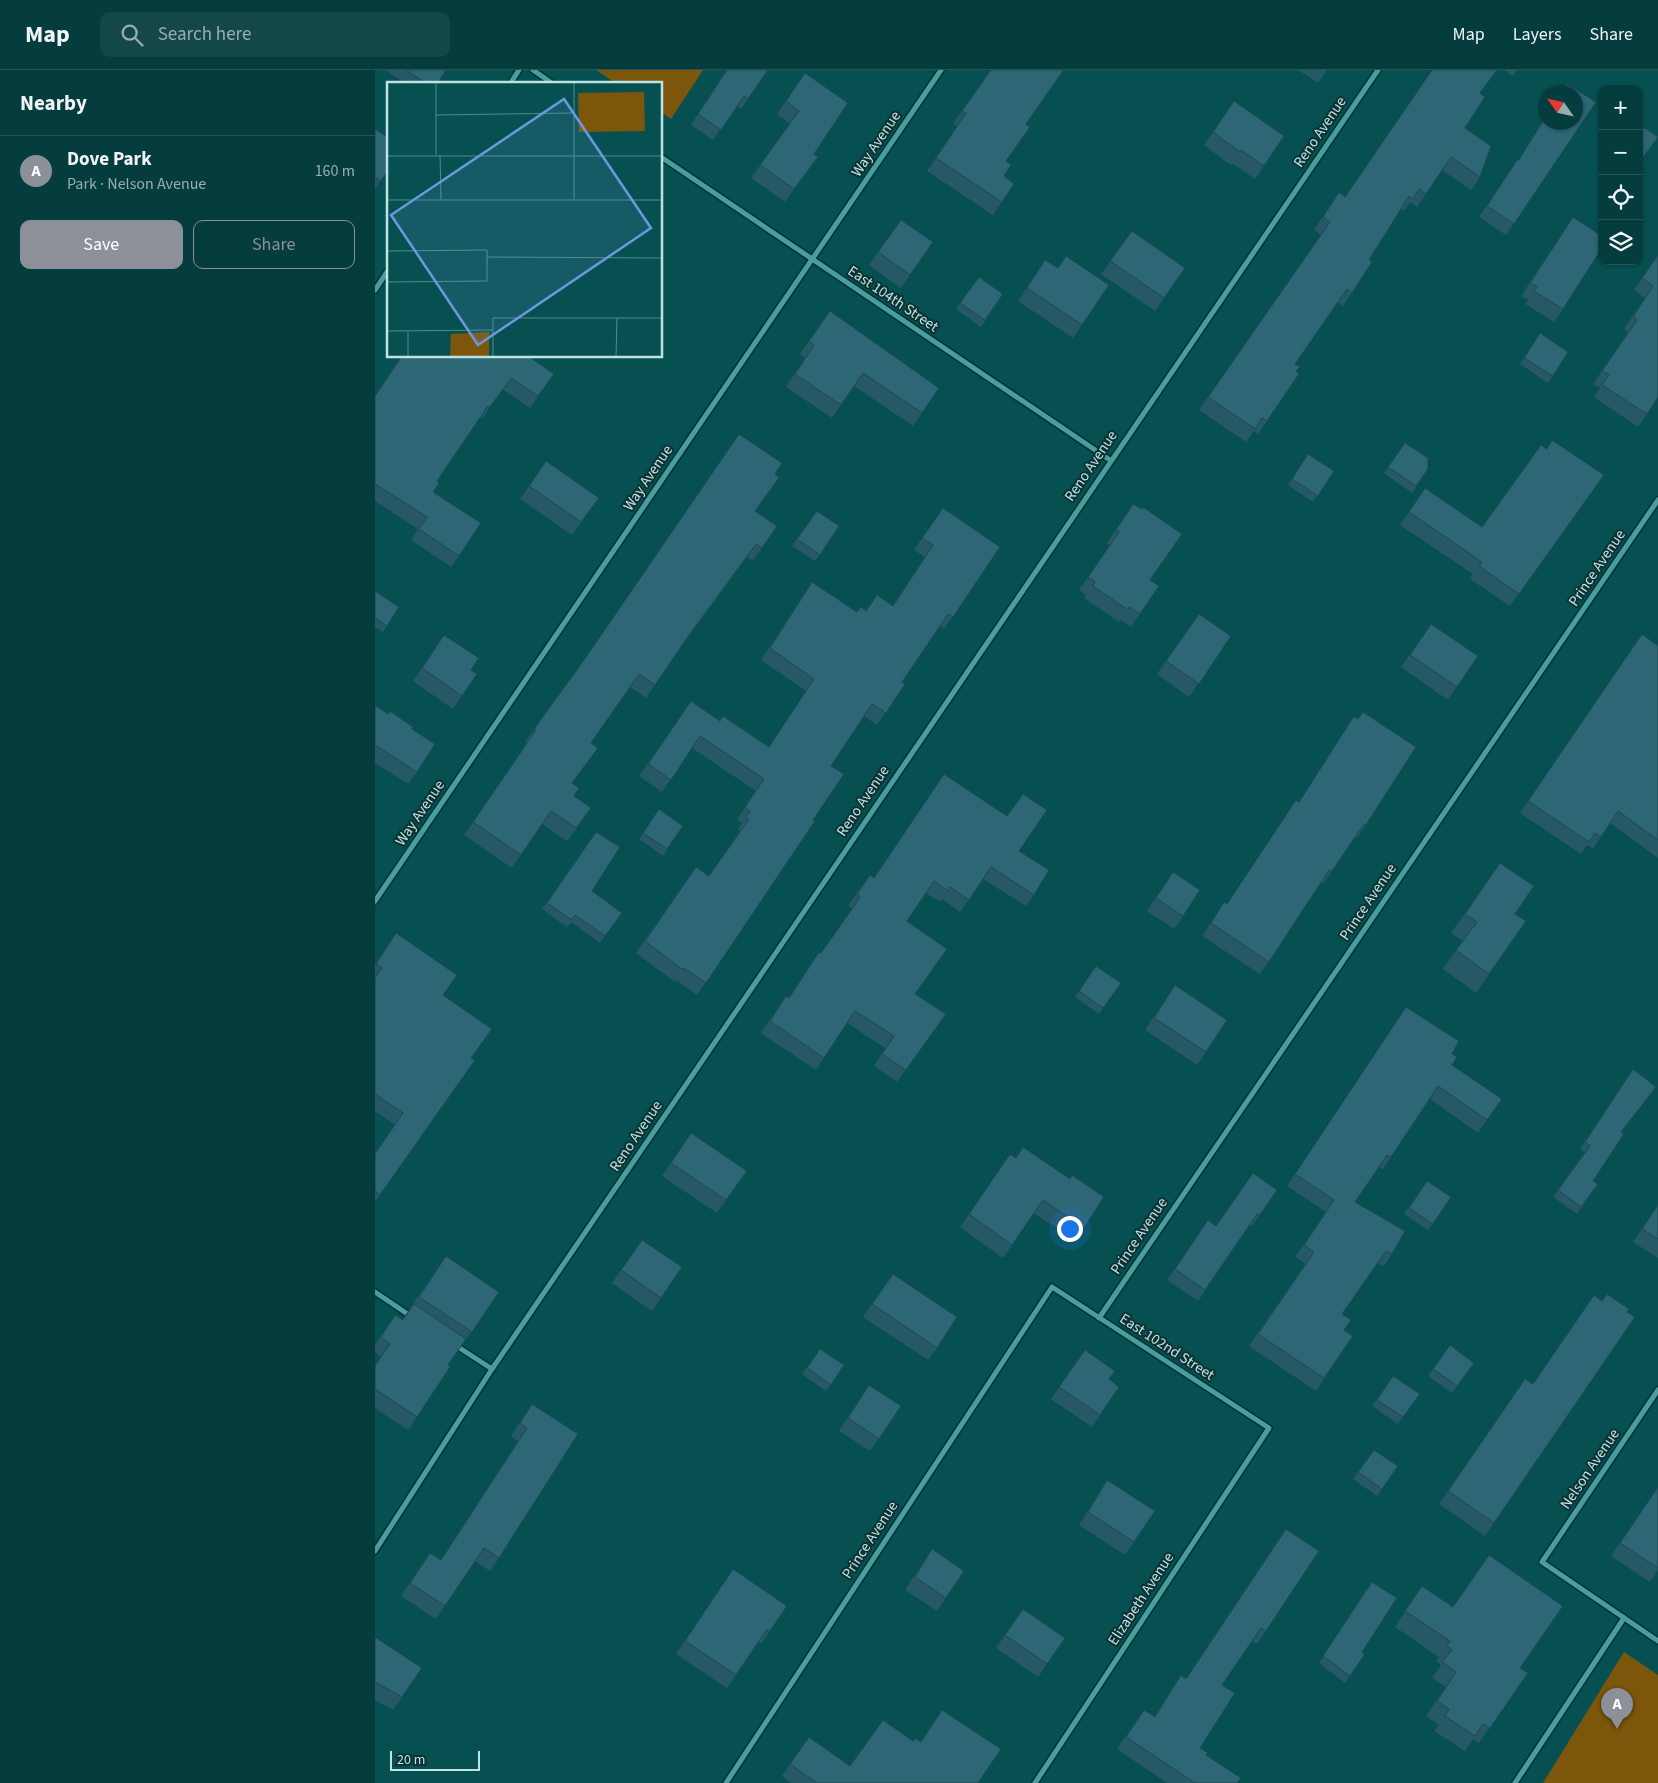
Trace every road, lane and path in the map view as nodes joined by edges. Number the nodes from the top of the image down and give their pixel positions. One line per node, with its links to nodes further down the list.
1 (519, 70): 5 (street)
2 (533, 70): 6 (street)
3 (941, 70): 8 (street, Way Avenue)
4 (1378, 70): 11 (street, Reno Avenue)
5 (511, 82)
6 (550, 82)
7 (663, 158): 8 (street, East 104th Street)
8 (812, 260): 11 (street, East 104th Street); 13 (street, Way Avenue)
9 (387, 272): 10 (street)
10 (375, 290)
11 (1110, 460): 19 (street, Reno Avenue)
12 (1658, 500): 17 (street, Prince Avenue)
13 (375, 901)
14 (1052, 1287): 17 (street, East 102nd Street); 25 (street, Prince Avenue)
15 (375, 1292): 16 (street)
16 (414, 1318)
17 (1099, 1318): 21 (street, East 102nd Street)
18 (446, 1339): 19 (street)
19 (492, 1369): 22 (street, Reno Avenue)
20 (1658, 1390): 23 (street, Nelson Avenue)
21 (1269, 1428): 26 (street, Elizabeth Avenue)
22 (375, 1551)
23 (1624, 1618): 24 (street); 27 (street)
24 (1658, 1641)
25 (726, 1783)
26 (1035, 1783)
27 (1515, 1783)

